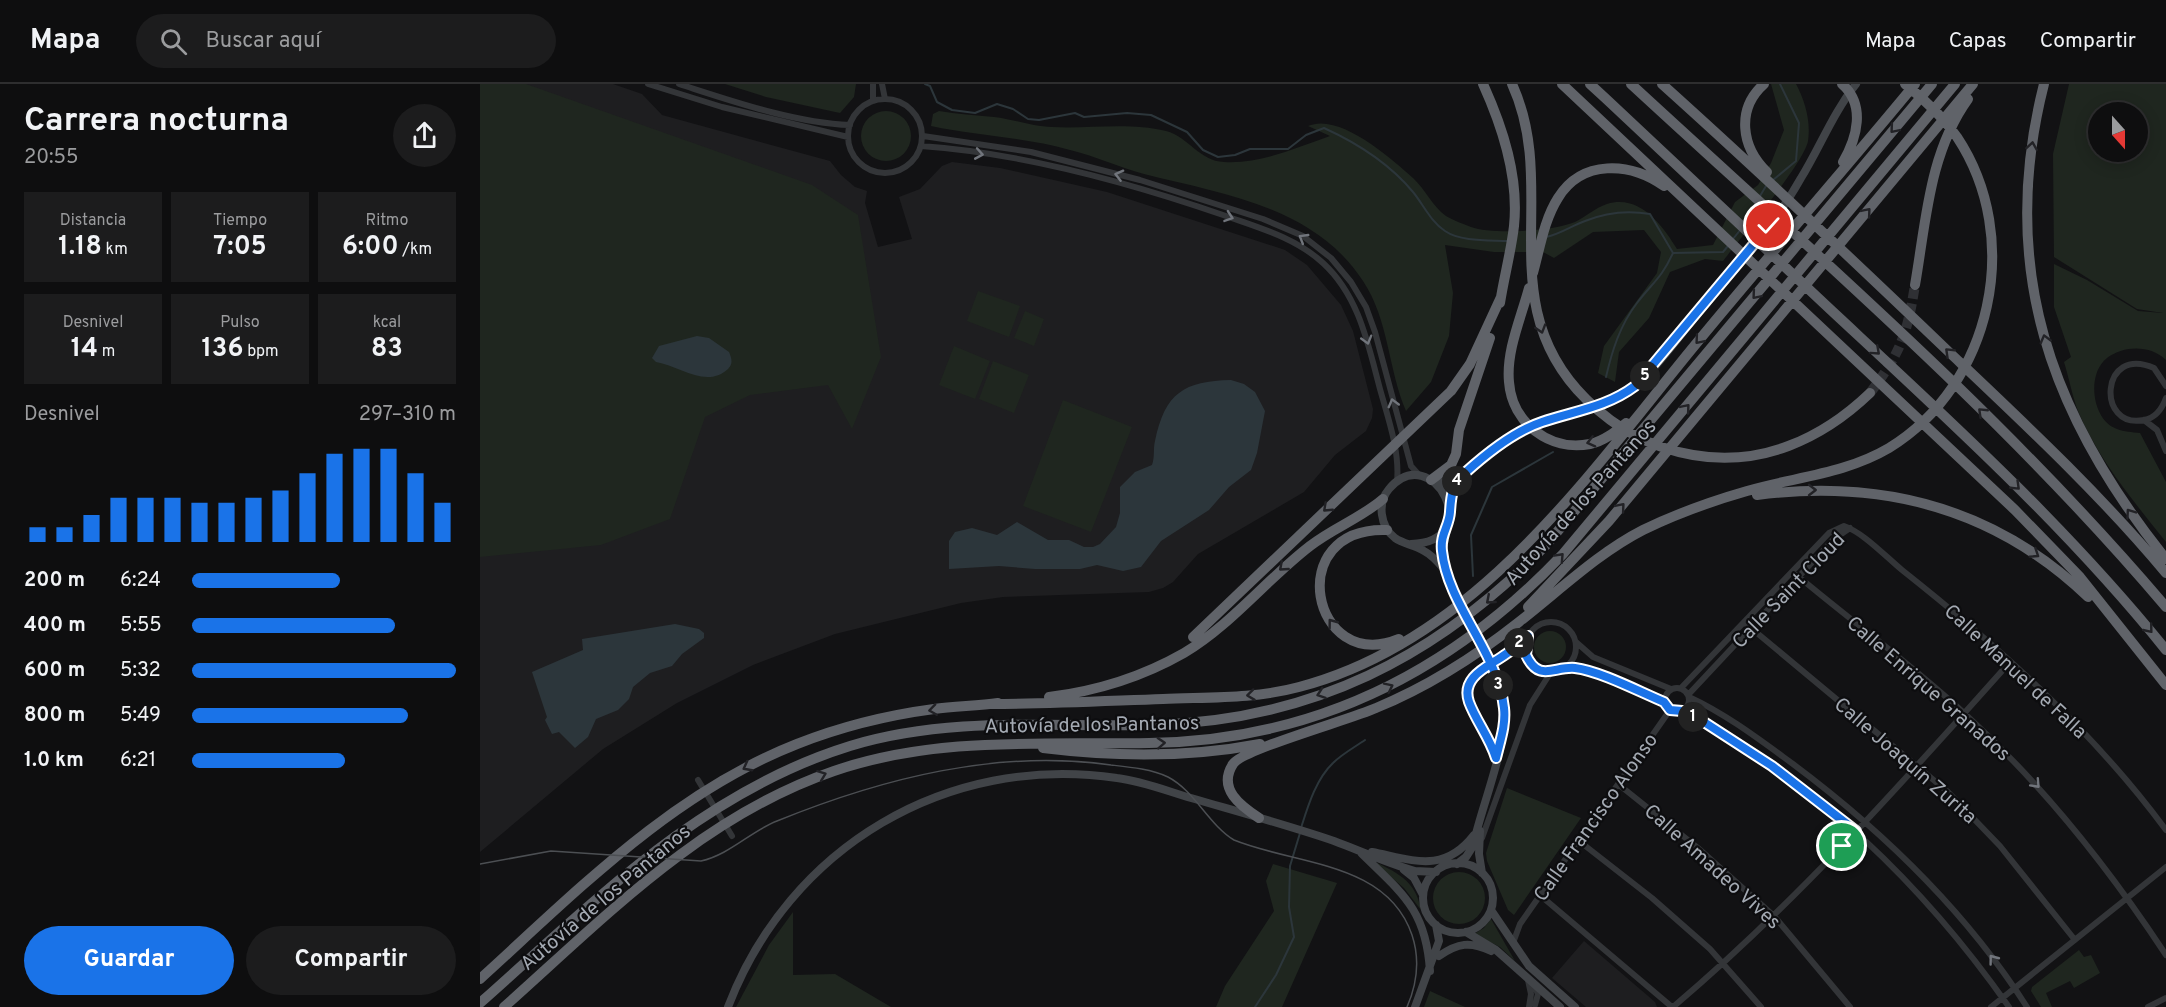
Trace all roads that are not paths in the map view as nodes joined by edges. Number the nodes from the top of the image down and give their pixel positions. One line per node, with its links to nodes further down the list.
1 (648, 84): 25 (street)
2 (679, 84): 23 (street)
3 (873, 84): 22 (street)
4 (882, 84): 21 (street)
5 (1484, 84): 31 (highway)
6 (1512, 84): 33 (highway, one-way to 33)
7 (1562, 84): 28 (highway)
8 (1590, 84): 61 (highway, one-way to 61)
9 (1631, 84): 54 (highway, one-way to 9)
10 (1662, 84): 29 (highway)
11 (1764, 84): 29 (highway)
12 (1842, 84): 27 (highway)
13 (1856, 84): 40 (street)
14 (1905, 84): 45 (highway)
15 (1915, 84): 27 (highway)
16 (1932, 84): 120 (highway, Autovía de los Pantanos, one-way to 120)
17 (1955, 84): 77 (highway, Autovía de los Pantanos, one-way to 17)
18 (1973, 84): 62 (highway, one-way to 18)
19 (1979, 84): 30 (highway)
20 (2044, 84): 50 (highway, one-way to 20)
21 (885, 99): 22 (street); 24 (street)
22 (873, 101): 23 (street)
23 (850, 125): 25 (street)
24 (923, 136): 26 (street); 41 (street, one-way to 24)
25 (848, 137): 26 (street)
26 (921, 146): 42 (street, one-way to 42)
27 (1830, 182): 36 (highway, one-way to 36)
28 (1692, 207): 36 (highway, one-way to 28); 58 (highway)
29 (1864, 271): 52 (highway, one-way to 29)
30 (1915, 285)
31 (1501, 297): 41 (highway); 65 (highway, one-way to 65)
32 (2166, 383): 37 (street)
33 (1870, 393)
34 (2166, 398): 35 (street)
35 (2160, 411): 37 (street); 38 (street)
36 (1640, 412): 57 (highway)
37 (2144, 420): 38 (street)
38 (2157, 430): 39 (street)
39 (2166, 451)
40 (1466, 471): 41 (street); 44 (street)
41 (1429, 480): 42 (street); 44 (street)
42 (1397, 482): 43 (street)
43 (1383, 499): 47 (street); 65 (highway, one-way to 65)
44 (1449, 501): 48 (street)
45 (1712, 502): 58 (highway, one-way to 58); 62 (highway)
46 (1850, 528): 53 (street, Calle Saint Cloud); 63 (street, Calle Manuel de Falla)
47 (1387, 530): 49 (street); 57 (highway, one-way to 47)
48 (1442, 532): 49 (street); 51 (street)
49 (1411, 544): 51 (street)
50 (2166, 559)
51 (1444, 569): 78 (street)
52 (2166, 573)
53 (1795, 574): 55 (street, Calle Saint Cloud); 56 (street, Calle Saint Cloud); 75 (street, Calle Enrique Granados)
54 (2166, 607)
55 (1745, 623): 56 (street, Calle Joaquín Zurita); 68 (street, Calle Saint Cloud)
56 (1751, 628): 70 (street, Calle Saint Cloud); 79 (street, Calle Joaquín Zurita)
57 (1422, 630): 72 (highway, one-way to 72)
58 (2127, 634): 67 (highway)
59 (1528, 636): 60 (street); 66 (street); 78 (street)
60 (1575, 641): 64 (street); 69 (street)
61 (2166, 650)
62 (1476, 652): 76 (highway)
63 (2010, 662): 75 (street); 85 (street, Calle Manuel de Falla)
64 (1564, 668): 66 (street); 71 (street)
65 (1144, 672): 72 (highway)
66 (1551, 672): 90 (street)
67 (2166, 685)
68 (1681, 688): 69 (street); 70 (street)
69 (1671, 689): 71 (street)
70 (1689, 696): 74 (street); 84 (street)
71 (1664, 702): 73 (street)
72 (991, 704): 113 (highway, one-way to 113)
73 (1670, 710): 74 (street); 81 (street, Calle Francisco Alonso)
74 (1682, 711): 86 (street)
75 (1965, 713): 79 (street); 99 (street, Calle Enrique Granados, one-way to 99)
76 (1298, 737): 77 (highway); 83 (highway)
77 (1019, 743): 122 (highway, Autovía de los Pantanos, one-way to 77)
78 (1496, 758): 82 (street)
79 (1918, 765): 84 (street); 106 (street, Calle Joaquín Zurita)
80 (698, 780): 88 (street)
81 (1618, 784): 89 (street, Calle Francisco Alonso); 101 (street, Calle Amadeo Vives)
82 (1481, 815): 87 (street); 90 (street)
83 (1259, 818): 91 (street); 123 (street)
84 (1867, 822): 86 (street); 116 (street, one-way to 84)
85 (2166, 830)
86 (1856, 831): 101 (street); 118 (street)
87 (1475, 834): 91 (street); 92 (street)
88 (732, 836)
89 (1580, 841): 97 (street, Calle Francisco Alonso); 111 (street)
90 (1479, 847): 96 (street)
91 (1356, 849): 93 (street); 112 (street)
92 (1457, 864): 95 (street); 96 (street)
93 (1399, 867): 95 (street); 98 (street)
94 (2166, 867): 99 (street)
95 (1436, 872): 98 (street)
96 (1482, 873): 100 (street)
97 (1541, 896): 102 (street, Calle Francisco Alonso); 127 (street)
98 (1424, 897): 103 (street)
99 (2128, 897): 106 (street); 108 (street, Calle Enrique Granados)
100 (1491, 910): 104 (street); 105 (street)
101 (1774, 916): 111 (street); 129 (street, Calle Amadeo Vives)
102 (1520, 924): 104 (street); 107 (street, Calle Francisco Alonso)
103 (1437, 925): 105 (street); 112 (street)
104 (1504, 930): 107 (street)
105 (1461, 933): 109 (street); 110 (street)
106 (2075, 940): 116 (street)
107 (1513, 944): 126 (street)
108 (2166, 955)
109 (1439, 956): 110 (street); 112 (street)
110 (1506, 959): 114 (street)
111 (1725, 963): 127 (street); 128 (street)
112 (1430, 971): 124 (street)
113 (480, 979)
114 (1528, 980): 115 (street); 121 (street)
115 (1535, 987): 117 (street); 121 (street)
116 (2015, 988): 118 (street); 132 (street)
117 (1549, 998): 121 (street); 125 (street)
118 (2002, 998): 130 (street); 131 (street)
119 (2166, 998): 133 (street)
120 (480, 1003)
121 (1532, 1006)
122 (504, 1007)
123 (728, 1007)
124 (1415, 1007)
125 (1560, 1007)
126 (1575, 1007)
127 (1672, 1007)
128 (1761, 1007)
129 (1850, 1007)
130 (1991, 1007)
131 (2009, 1007)
132 (2027, 1007)
133 (2148, 1007)

